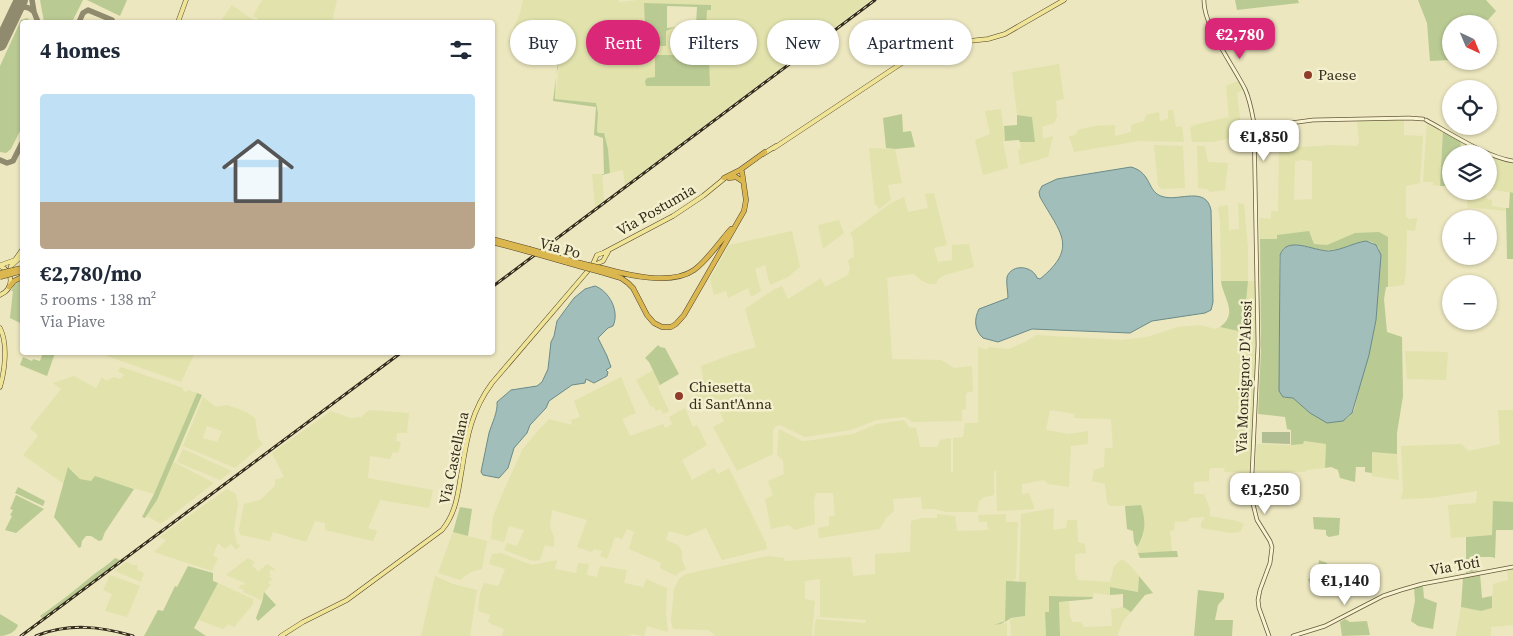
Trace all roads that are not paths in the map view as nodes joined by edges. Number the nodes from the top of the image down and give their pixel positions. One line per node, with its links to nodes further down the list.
1 (186, 0): 4 (main road)
2 (1064, 0): 5 (main road)
3 (1204, 0): 7 (main road, Via Monsignor D'Alessi)
4 (179, 20)
5 (972, 41)
6 (896, 65): 8 (main road, Via Postumia)
7 (1254, 123): 10 (main road); 36 (main road, Via Monsignor D'Alessi)
8 (776, 146): 9 (main road, Via Postumia); 11 (main road, Via Postumia)
9 (766, 152): 12 (highway); 13 (main road, Via Postumia)
10 (1513, 160)
11 (753, 162): 12 (main road, Via Postumia); 14 (highway)
12 (740, 170): 13 (highway); 14 (highway)
13 (726, 178): 14 (highway); 16 (main road, Via Postumia)
14 (743, 180): 25 (highway, Via Po); 25 (highway, Via Po)
15 (495, 241): 23 (highway, Via Po, bridge)
16 (610, 249): 18 (main road, Via Postumia); 21 (main road)
17 (20, 253): 22 (main road)
18 (601, 254): 20 (main road); 21 (main road)
19 (20, 258): 26 (main road)
20 (596, 258): 21 (main road); 23 (main road)
21 (602, 260): 23 (main road)
22 (0, 265): 26 (main road)
23 (589, 266): 25 (highway, Via Po, bridge); 35 (main road, Via Castellana)
24 (20, 270): 28 (highway, bridge)
25 (602, 270)
26 (9, 274): 27 (highway); 30 (main road)
27 (20, 274)
28 (0, 275)
29 (20, 278): 30 (highway)
30 (10, 286): 31 (main road)
31 (0, 295)
32 (0, 327): 33 (main road)
33 (0, 387)
34 (1513, 567): 37 (main road, Via Toti)
35 (281, 636)
36 (1269, 636)
37 (1293, 636)

